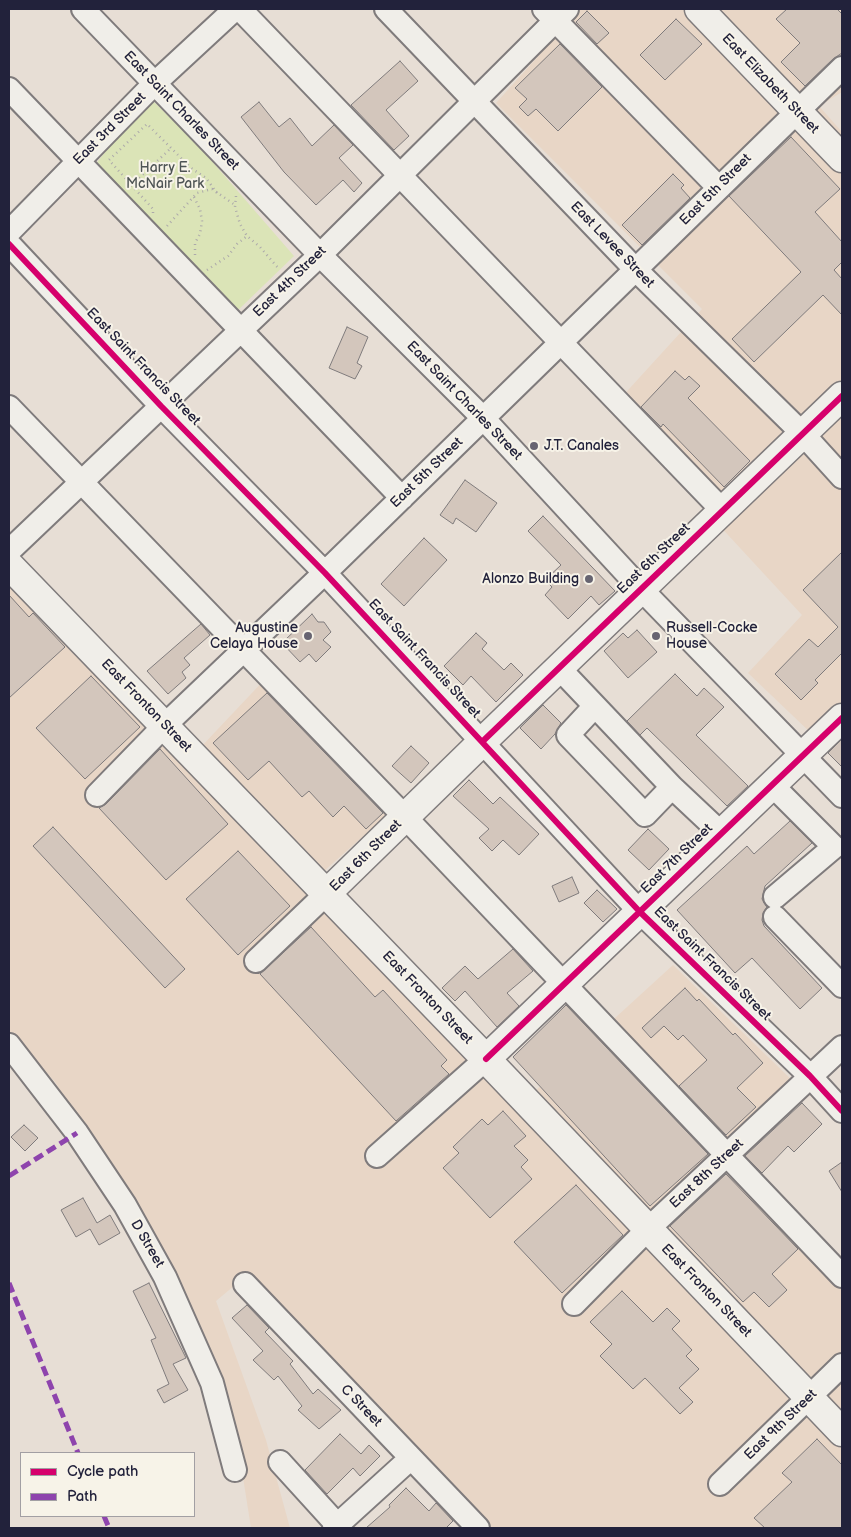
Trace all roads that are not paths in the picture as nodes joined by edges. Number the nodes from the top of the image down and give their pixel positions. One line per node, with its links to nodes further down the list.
1 (83, 9): 8 (street, East Saint Charles Street)
2 (235, 9): 8 (street, East 3rd Street)
3 (240, 9): 14 (street)
4 (386, 9): 10 (street, East Levee Street)
5 (699, 9): 11 (main road, East Elizabeth Street)
6 (555, 13): 10 (street, East 4th Street); 15 (street)
7 (842, 68): 11 (street, East 5th Street)
8 (155, 83): 13 (street, East 3rd Street); 18 (street, East Saint Charles Street)
9 (9, 89): 13 (street)
10 (473, 100): 14 (street, East 4th Street); 19 (street, East Levee Street)
11 (796, 111): 12 (main road, East Elizabeth Street); 15 (street, East 5th Street)
12 (842, 158)
13 (78, 161): 16 (street, East 3rd Street); 20 (street)
14 (400, 174): 18 (street, East 4th Street); 21 (street)
15 (718, 188): 19 (street, East 5th Street)
16 (9, 232)
17 (9, 244): 23 (street, East Saint Francis Street)
18 (320, 255): 20 (street, East 4th Street); 25 (street, East Saint Charles Street)
19 (636, 270): 21 (street, East 5th Street); 26 (street, East Levee Street)
20 (240, 330): 23 (street, East 4th Street); 29 (street)
21 (561, 342): 25 (street, East 5th Street); 30 (street)
22 (840, 404): 26 (main road, East 6th Street)
23 (161, 406): 28 (street, East 4th Street); 33 (street, East Saint Francis Street)
24 (9, 407): 28 (street)
25 (483, 418): 29 (street, East 5th Street); 34 (street, East Saint Charles Street)
26 (803, 434): 27 (street, East Levee Street); 30 (main road, East 6th Street)
27 (838, 462)
28 (81, 482): 31 (street, East 4th Street); 35 (street)
29 (402, 498): 33 (street, East 5th Street)
30 (723, 511): 34 (main road, East 6th Street)
31 (9, 551)
32 (9, 565): 39 (main road, East Fronton Street)
33 (325, 573): 35 (street, East 5th Street); 40 (street, East Saint Francis Street)
34 (641, 589): 36 (main road, East 6th Street); 41 (street, East Saint Charles Street)
35 (244, 651): 39 (street, East 5th Street); 46 (street)
36 (558, 668): 37 (street); 40 (main road, East 6th Street)
37 (594, 706): 43 (street); 43 (street)
38 (842, 718): 41 (main road, East 7th Street)
39 (165, 726): 44 (street, East 5th Street); 48 (main road, East Fronton Street)
40 (483, 741): 46 (main road, East 6th Street); 49 (street, East Saint Francis Street)
41 (804, 755): 42 (main road, East 7th Street); 45 (street, East Saint Charles Street)
42 (772, 786): 47 (main road, East 7th Street); 52 (street)
43 (672, 787): 47 (street)
44 (97, 795)
45 (842, 796)
46 (405, 817): 48 (main road, East 6th Street); 51 (street)
47 (722, 834): 49 (main road, East 7th Street)
48 (326, 894): 50 (street, East 6th Street); 55 (main road, East Fronton Street)
49 (640, 912): 51 (main road, East 7th Street); 56 (street, East Saint Francis Street)
50 (256, 961)
51 (564, 985): 55 (main road, East 7th Street); 58 (street)
52 (842, 986)
53 (9, 1045): 69 (street, D Street)
54 (842, 1047): 56 (street, East 8th Street)
55 (486, 1060): 59 (street, East 7th Street); 60 (main road, East Fronton Street)
56 (810, 1076): 57 (street, East Saint Francis Street); 58 (street, East 8th Street)
57 (842, 1111)
58 (727, 1155): 60 (street, East 8th Street); 61 (street)
59 (377, 1156)
60 (647, 1230): 63 (street, East 8th Street); 65 (main road, East Fronton Street)
61 (842, 1276)
62 (244, 1284): 67 (street, C Street)
63 (574, 1304)
64 (842, 1365): 65 (street, East 9th Street)
65 (810, 1398): 66 (main road, East Fronton Street); 70 (street, East 9th Street)
66 (842, 1432)
67 (411, 1458): 71 (street); 72 (street, C Street)
68 (280, 1462): 71 (street)
69 (235, 1470)
70 (720, 1484)
71 (337, 1527)
72 (478, 1528)

